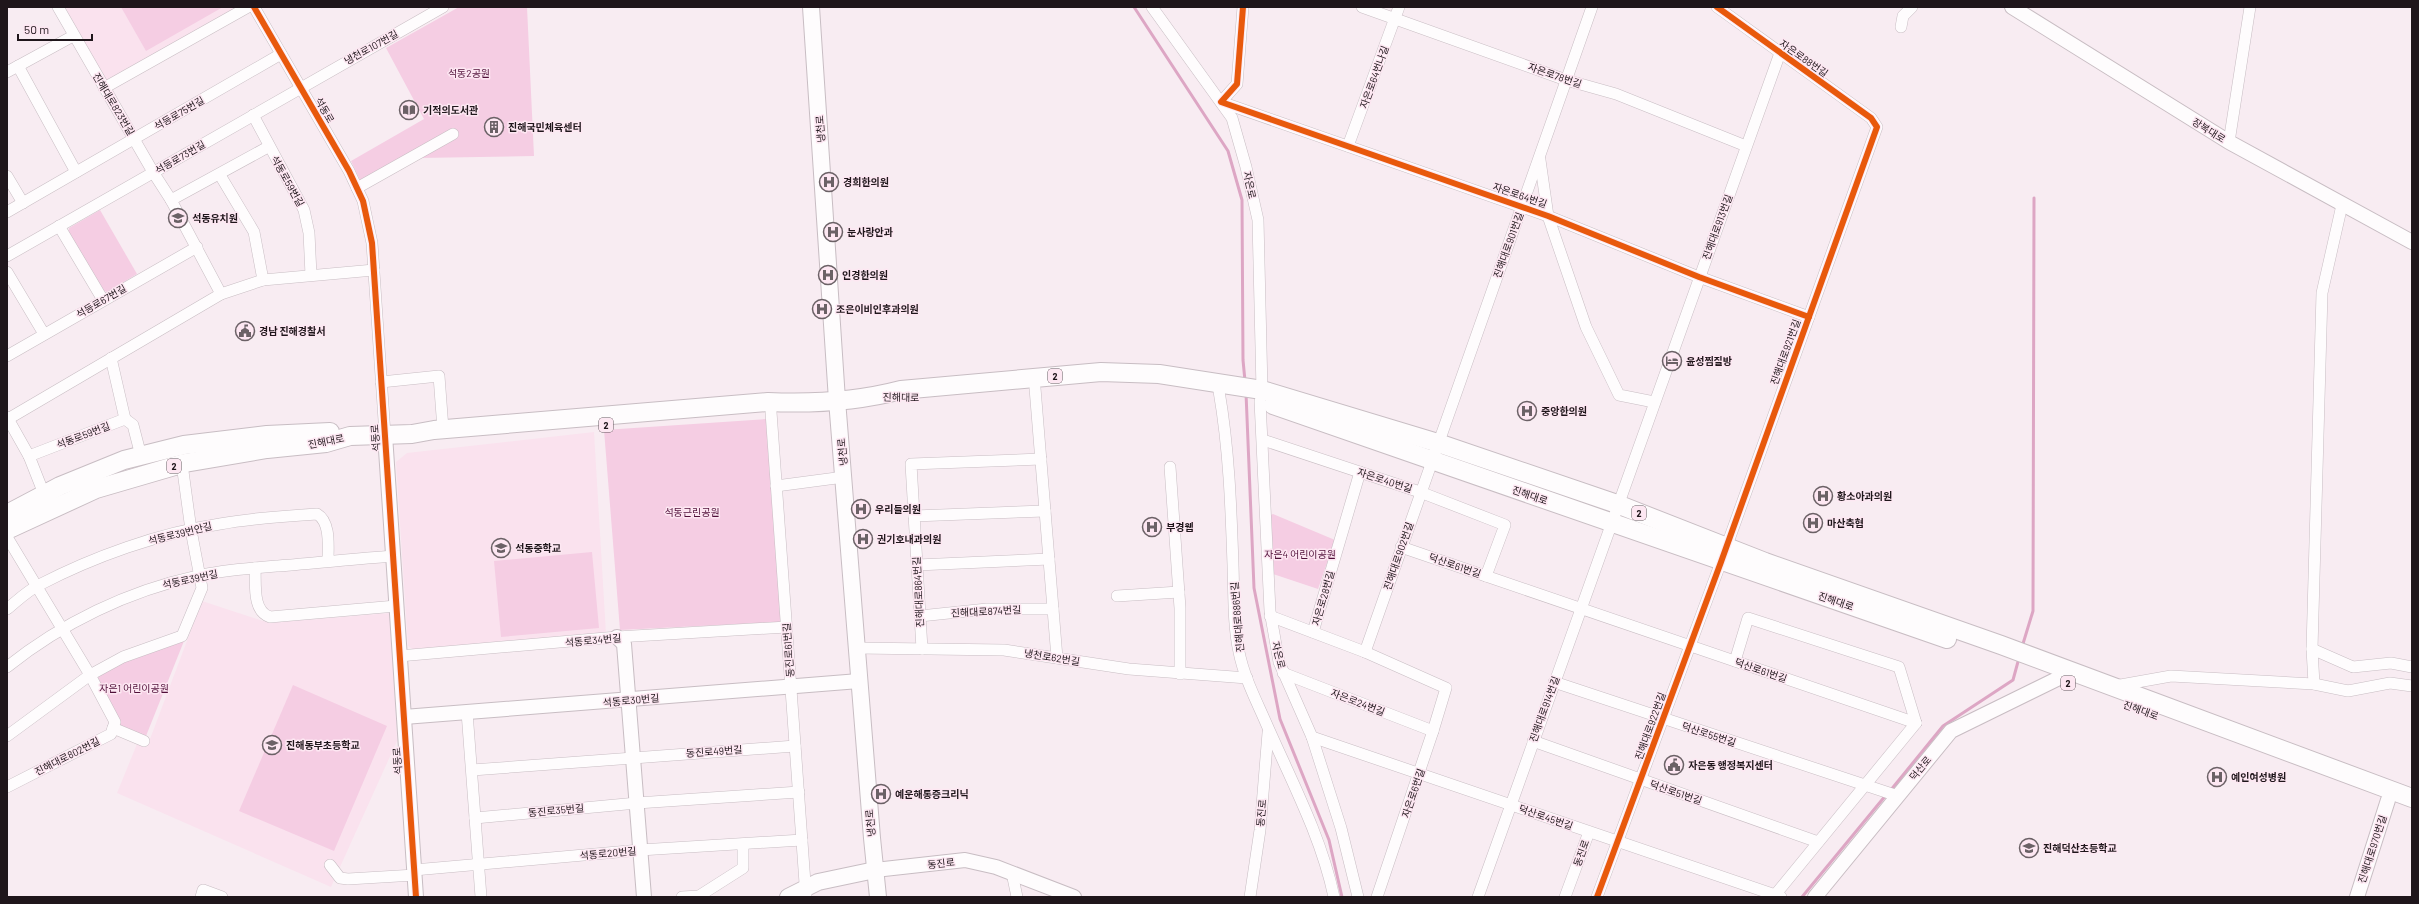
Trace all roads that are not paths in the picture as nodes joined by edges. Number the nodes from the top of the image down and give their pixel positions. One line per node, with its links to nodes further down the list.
1 (58, 7): 17 (street, 진해대로823번길)
2 (248, 7): 24 (street)
3 (254, 7): 19 (street, 석동로)
4 (443, 7): 23 (street, 냉천로107번길)
5 (811, 7): 66 (main road, 냉천로)
6 (1152, 7): 25 (street, 자은로)
7 (1243, 7): 25 (street)
8 (1362, 7): 15 (street, 자은로78번길)
9 (1399, 7): 15 (street, 자은로64번나길)
10 (1592, 7): 22 (street, 진해대로901번길)
11 (1717, 7): 18 (street, 자은로88번길)
12 (1912, 7): 16 (street)
13 (2012, 7): 30 (street, 장복대로)
14 (2250, 7): 30 (street)
15 (1395, 19): 22 (street, 자은로78번길); 31 (street, 자은로64번나길)
16 (1901, 27)
17 (73, 36): 20 (street); 24 (street, 진해대로823번길)
18 (1780, 53): 27 (street, 자은로88번길); 32 (street, 진해대로913번길)
19 (281, 54): 23 (street, 석동로); 29 (street, 석동로75번길)
20 (18, 66): 21 (street); 35 (street)
21 (7, 72)
22 (1566, 80): 32 (street, 자은로78번길); 34 (street, 진해대로901번길)
23 (300, 87): 26 (street, 석동로73번길); 39 (street, 석동로)
24 (104, 88): 29 (street, 진해대로823번길)
25 (1221, 102): 31 (street, 자은로64번길); 64 (street, 자은로)
26 (253, 115): 33 (street, 석동로59번길); 36 (street, 석동로73번길)
27 (1877, 127): 57 (street, 진해대로921번길)
28 (453, 134): 39 (street)
29 (134, 139): 35 (street, 석동로75번길); 36 (street, 진해대로823번길)
30 (2229, 142): 42 (street, 장복대로)
31 (1348, 146): 43 (street, 자은로64번길)
32 (1746, 146): 53 (street, 진해대로913번길)
33 (268, 147): 37 (street); 52 (street, 석동로59번길)
34 (1539, 157): 43 (street, 진해대로901번길); 45 (street)
35 (76, 172): 41 (street, 석동로75번길)
36 (152, 172): 40 (street, 진해대로823번길); 46 (street, 석동로73번길)
37 (220, 175): 40 (street); 54 (street)
38 (7, 176): 41 (street)
39 (357, 188): 50 (street, 석동로)
40 (171, 200): 48 (street, 진해대로823번길)
41 (23, 203): 44 (street, 석동로75번길)
42 (2342, 205): 47 (street, 장복대로); 122 (street)
43 (1522, 206): 45 (street, 자은로64번길); 77 (street, 진해대로901번길)
44 (7, 212)
45 (1548, 216): 53 (street, 자은로64번길); 67 (street)
46 (59, 226): 49 (street, 석동로73번길); 56 (street)
47 (2412, 242)
48 (197, 248): 55 (street, 진해대로823번길); 56 (street, 석동로67번길)
49 (7, 256)
50 (374, 270): 52 (street); 61 (street, 석동로)
51 (7, 272): 58 (street)
52 (311, 276): 54 (street)
53 (1699, 278): 57 (street, 자은로64번길); 67 (street, 진해대로913번길)
54 (263, 280): 55 (street)
55 (221, 294): 60 (street)
56 (103, 300): 58 (street, 석동로67번길)
57 (1809, 317): 98 (street, 진해대로921번길)
58 (44, 334): 59 (street, 석동로67번길)
59 (7, 356)
60 (111, 358): 70 (street); 71 (street)
61 (381, 382): 72 (street); 74 (street, 석동로)
62 (1035, 388): 63 (main road, 진해대로 / 2); 65 (main road, 진해대로 / 2); 80 (street)
63 (1229, 390): 64 (main road, 2); 65 (main road, 진해대로 / 2); 132 (street, 진해대로886번길)
64 (1259, 395): 76 (street, 자은로); 77 (main road, 진해대로 / 2); 81 (main road, 진해대로 / 2)
65 (877, 396): 66 (main road, 2)
66 (837, 400): 68 (main road, 2); 85 (main road, 냉천로)
67 (1654, 402): 89 (street, 진해대로913번길)
68 (799, 404): 69 (main road, 2); 72 (main road, 2)
69 (771, 412): 73 (main road, 2); 86 (street, 동진로61번길)
70 (8, 418): 78 (street)
71 (125, 419): 78 (street, 석동로59번길); 79 (street)
72 (444, 429): 73 (main road, 2)
73 (412, 434): 74 (main road, 2)
74 (385, 435): 75 (main road, 2); 99 (street, 석동로)
75 (350, 436): 79 (main road, 진해대로 / 2); 82 (main road, 진해대로 / 2)
76 (1263, 440): 84 (street, 자은로40번길); 114 (street, 자은로)
77 (1438, 443): 81 (street, 진해대로901번길); 89 (main road, 진해대로 / 2)
78 (29, 456): 88 (street)
79 (141, 456): 88 (main road, 진해대로 / 2)
80 (1041, 459): 90 (street); 92 (street, 진해대로864번길)
81 (1431, 461): 87 (street, 진해대로902번길); 93 (main road, 진해대로 / 2)
82 (182, 464): 94 (main road, 진해대로 / 2); 95 (street)
83 (1170, 467): 107 (street)
84 (1360, 472): 87 (street, 자은로40번길); 117 (street, 자은로28번길)
85 (844, 477): 86 (street); 120 (main road, 냉천로)
86 (776, 486): 115 (street, 동진로61번길)
87 (1420, 492): 97 (street, 진해대로902번길); 105 (street, 자은로40번길)
88 (44, 494): 91 (main road, 진해대로 / 2)
89 (1617, 504): 93 (street, 진해대로913번길); 98 (main road, 진해대로 / 2)
90 (1045, 511): 92 (street); 100 (street)
91 (7, 514)
92 (914, 516): 102 (street, 진해대로864번길)
93 (1611, 522): 98 (main road, 진해대로 / 2); 110 (street, 진해대로914번길)
94 (7, 530)
95 (191, 530): 101 (street, 석동로39번안길); 104 (street); 106 (street, 석동로39번안길)
96 (7, 537): 106 (street)
97 (1401, 547): 105 (street, 덕산로61번길); 123 (street, 진해대로902번길)
98 (1724, 554): 119 (street, 진해대로922번길); 133 (main road, 진해대로 / 2); 139 (main road, 진해대로 / 2)
99 (393, 556): 101 (street, 석동로39번길); 109 (street, 석동로)
100 (1049, 559): 102 (street); 112 (street)
101 (328, 561): 103 (street, 석동로39번길)
102 (917, 566): 113 (street, 진해대로864번길)
103 (255, 568): 104 (street, 석동로39번길); 109 (street)
104 (198, 575): 116 (street, 석동로39번길); 130 (street)
105 (1486, 576): 110 (street, 덕산로61번길)
106 (38, 586): 111 (street, 석동로39번안길); 116 (street)
107 (1179, 592): 108 (street); 131 (street)
108 (1117, 596)
109 (396, 606): 124 (street, 석동로)
110 (1580, 608): 119 (street, 덕산로61번길); 135 (street, 진해대로914번길)
111 (7, 609)
112 (1053, 609): 113 (street, 진해대로874번길); 125 (street)
113 (920, 616): 121 (street, 진해대로864번길)
114 (1270, 616): 117 (street, 자은로28번길); 129 (street, 자은로)
115 (786, 627): 118 (street, 석동로34번길); 138 (street, 동진로61번길)
116 (63, 630): 127 (street, 석동로39번길); 130 (street)
117 (1313, 632): 123 (street, 자은로28번길)
118 (618, 637): 124 (street, 석동로34번길); 141 (street)
119 (1690, 646): 126 (street, 덕산로61번길); 144 (street, 진해대로922번길)
120 (857, 648): 121 (street, 냉천로62번길); 134 (main road, 냉천로)
121 (922, 649): 125 (street, 냉천로62번길)
122 (2312, 649): 128 (street); 136 (street)
123 (1365, 652): 140 (street, 자은로28번길)
124 (399, 656): 143 (street, 석동로)
125 (1057, 658): 131 (street, 냉천로62번길)
126 (1735, 661): 145 (street, 덕산로61번길); 145 (street)
127 (7, 667)
128 (2412, 667)
129 (1283, 673): 148 (street, 자은로24번길); 150 (street, 자은로)
130 (90, 674): 146 (street); 149 (street)
131 (1180, 674): 132 (street, 냉천로62번길)
132 (1247, 678): 147 (street, 진해대로886번길)
133 (2057, 679): 161 (street, 덕산로); 163 (main road, 진해대로 / 2)
134 (859, 681): 138 (street, 석동로30번길); 176 (main road, 냉천로)
135 (1554, 682): 144 (street, 덕산로55번길); 152 (street, 진해대로914번길)
136 (2314, 684): 137 (street); 139 (street)
137 (2412, 686)
138 (791, 687): 141 (street, 석동로30번길); 153 (street, 동진로61번길)
139 (2112, 687): 162 (main road, 진해대로 / 2)
140 (1446, 688): 148 (street, 자은로6번길)
141 (628, 700): 142 (street, 석동로30번길); 154 (street)
142 (467, 712): 143 (street, 석동로30번길); 155 (street)
143 (404, 717): 177 (street, 석동로)
144 (1663, 718): 157 (street, 진해대로922번길); 158 (street, 덕산로55번길)
145 (1916, 723): 158 (street)
146 (113, 728): 151 (street); 159 (street, 진해대로802번길)
147 (1269, 729): 191 (street, 동진로); 192 (street, 진해대로886번길)
148 (1433, 731): 156 (street, 자은로6번길)
149 (7, 736)
150 (1312, 737): 156 (street, 덕산로45번길); 193 (street, 자은로)
151 (144, 741)
152 (1533, 741): 157 (street, 덕산로51번길); 165 (street, 진해대로914번길)
153 (795, 746): 154 (street, 동진로49번길); 160 (street, 동진로61번길)
154 (633, 757): 155 (street); 164 (street)
155 (472, 770): 167 (street)
156 (1419, 774): 165 (street, 덕산로45번길); 194 (street, 자은로6번길)
157 (1640, 779): 170 (street, 진해대로922번길); 171 (street, 덕산로51번길)
158 (1865, 785): 161 (street, 덕산로55번길); 171 (street)
159 (7, 787)
160 (799, 792): 164 (street); 169 (street, 동진로61번길)
161 (1898, 796): 198 (street, 덕산로)
162 (2412, 798)
163 (2388, 800): 166 (main road, 진해대로 / 2); 199 (street, 진해대로970번길)
164 (637, 803): 167 (street, 동진로35번길); 173 (street)
165 (1510, 805): 168 (street, 덕산로45번길); 195 (street, 진해대로914번길)
166 (2412, 809)
167 (475, 818): 174 (street)
168 (1589, 832): 170 (street, 덕산로45번길); 196 (street, 동진로)
169 (802, 840): 172 (street, 석동로20번길); 179 (street, 동진로61번길)
170 (1617, 841): 180 (street, 덕산로45번길); 197 (street, 진해대로922번길)
171 (1818, 842): 180 (street)
172 (743, 844): 173 (street, 석동로20번길); 186 (street)
173 (640, 850): 174 (street, 석동로20번길); 185 (street)
174 (479, 864): 177 (street, 석동로20번길); 184 (street)
175 (330, 865): 177 (street)
176 (874, 870): 178 (street, 동진로); 179 (main road, 동진로); 188 (main road, 냉천로)
177 (414, 873): 183 (street, 석동로)
178 (1012, 873): 189 (street); 190 (street, 동진로)
179 (806, 892): 187 (main road, 동진로)
180 (1778, 896)
181 (200, 897): 182 (street)
182 (222, 897)
183 (416, 897)
184 (481, 897)
185 (644, 897)
186 (682, 897)
187 (788, 897)
188 (878, 897)
189 (1017, 897)
190 (1074, 897)
191 (1250, 897)
192 (1334, 897)
193 (1358, 897)
194 (1377, 897)
195 (1478, 897)
196 (1565, 897)
197 (1597, 897)
198 (1815, 897)
199 (2357, 897)

